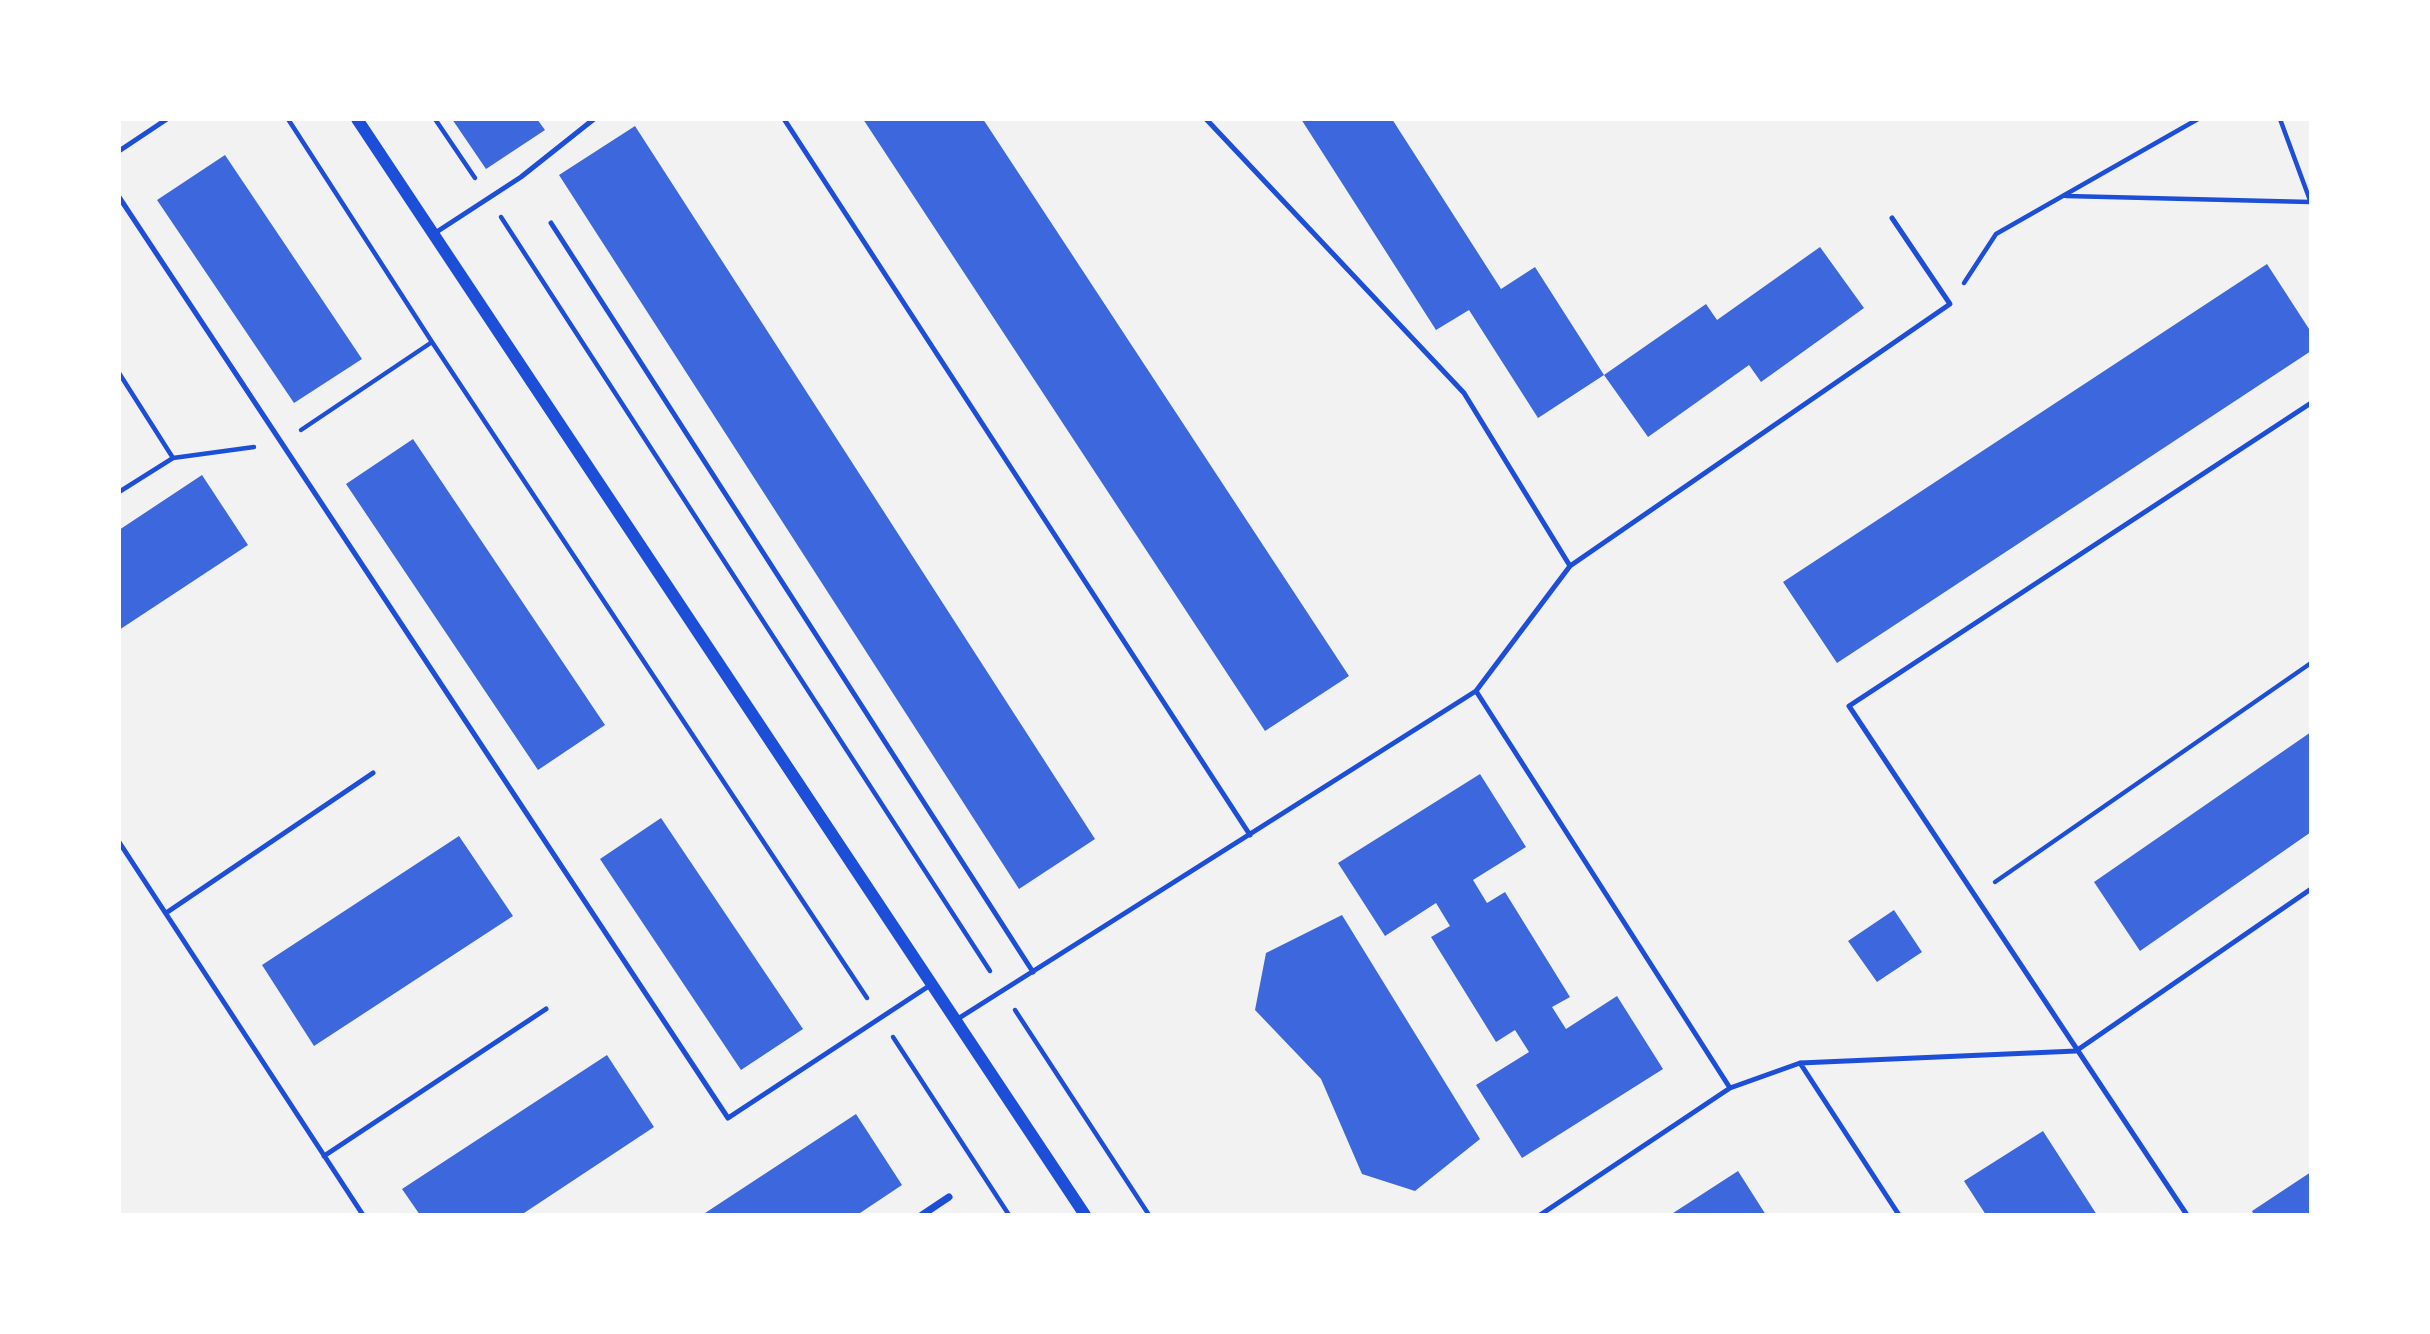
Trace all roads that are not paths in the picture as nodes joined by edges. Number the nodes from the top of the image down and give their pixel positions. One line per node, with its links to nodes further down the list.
1 (167, 119): 6 (lane)
2 (357, 119): 10 (street)
3 (594, 119): 10 (lane)
4 (784, 119): 15 (lane)
5 (1206, 119): 12 (lane)
6 (119, 151)
7 (119, 197): 20 (lane)
8 (1892, 218): 12 (lane)
9 (551, 223): 19 (lane)
10 (434, 234): 20 (street)
11 (2311, 404): 23 (lane)
12 (1570, 566): 13 (lane)
13 (1476, 691): 15 (lane); 25 (lane)
14 (373, 773): 18 (lane)
15 (1251, 835): 19 (lane)
16 (119, 842): 18 (lane)
17 (2311, 889): 23 (lane)
18 (166, 913): 26 (lane)
19 (1033, 972): 22 (lane)
20 (932, 984): 22 (street)
21 (546, 1009): 26 (lane)
22 (956, 1020): 31 (street)
23 (2076, 1051): 24 (lane); 35 (lane)
24 (1800, 1063): 25 (lane); 34 (lane)
25 (1731, 1088): 28 (lane)
26 (324, 1156): 29 (lane)
27 (949, 1197): 30 (street)
28 (1552, 1207): 32 (lane); 33 (lane)
29 (363, 1215)
30 (922, 1215)
31 (1085, 1215)
32 (1540, 1215)
33 (1558, 1215)
34 (1899, 1215)
35 (2187, 1215)

